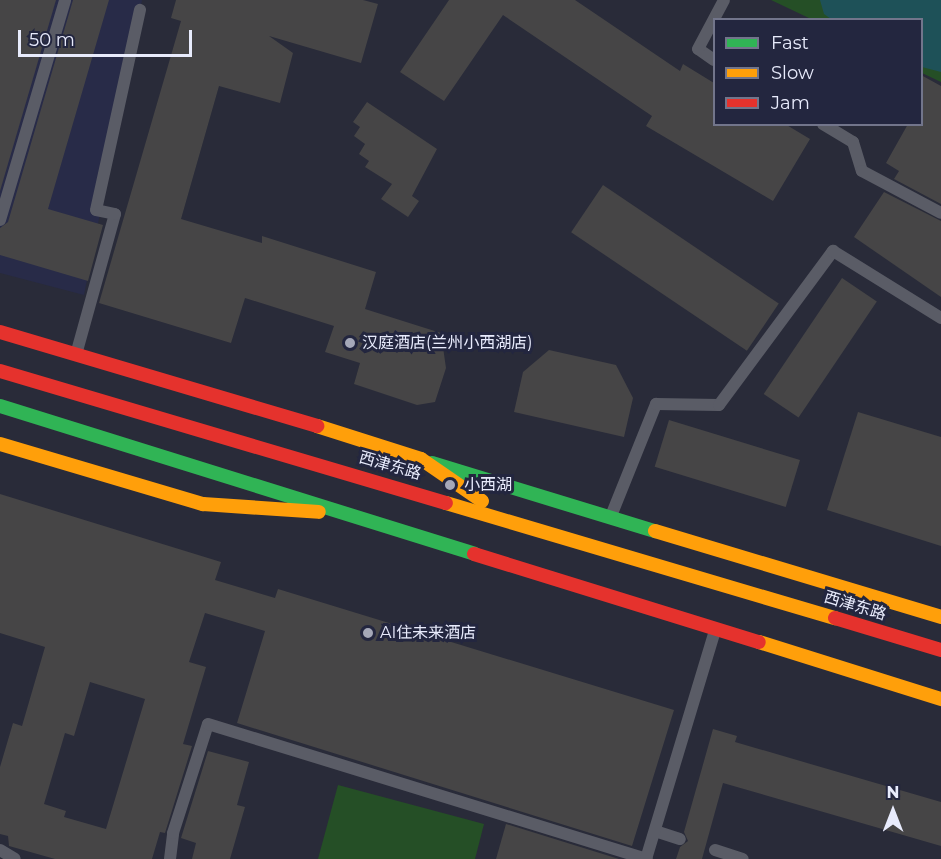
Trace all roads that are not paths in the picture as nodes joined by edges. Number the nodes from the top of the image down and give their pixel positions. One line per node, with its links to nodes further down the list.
1 (65, 0): 9 (lane)
2 (724, 0): 4 (lane)
3 (140, 10): 14 (lane)
4 (715, 18)
5 (713, 21): 6 (lane)
6 (713, 59)
7 (826, 126): 8 (lane)
8 (941, 213)
9 (0, 220)
10 (941, 318): 22 (lane)
11 (0, 320): 13 (main road)
12 (0, 332): 13 (main road)
13 (34, 341): 14 (main road, 西津东路)
14 (76, 353): 20 (main road, 西津东路)
15 (0, 371): 23 (main road, 西津东路)
16 (0, 406): 18 (main road)
17 (0, 411): 18 (main road)
18 (116, 442): 21 (main road)
19 (0, 444): 21 (main road)
20 (421, 459): 22 (main road, 西津东路); 23 (main road)
21 (340, 513): 25 (main road)
22 (611, 517): 24 (main road, 西津东路)
23 (510, 519): 26 (main road, 西津东路)
24 (941, 617)
25 (715, 629): 27 (main road); 28 (lane)
26 (941, 650)
27 (941, 699)
28 (655, 831): 29 (lane); 34 (lane)
29 (680, 839)
30 (0, 850): 32 (lane)
31 (715, 850): 35 (lane)
32 (15, 859)
33 (170, 859): 34 (lane)
34 (646, 859)
35 (743, 859)

